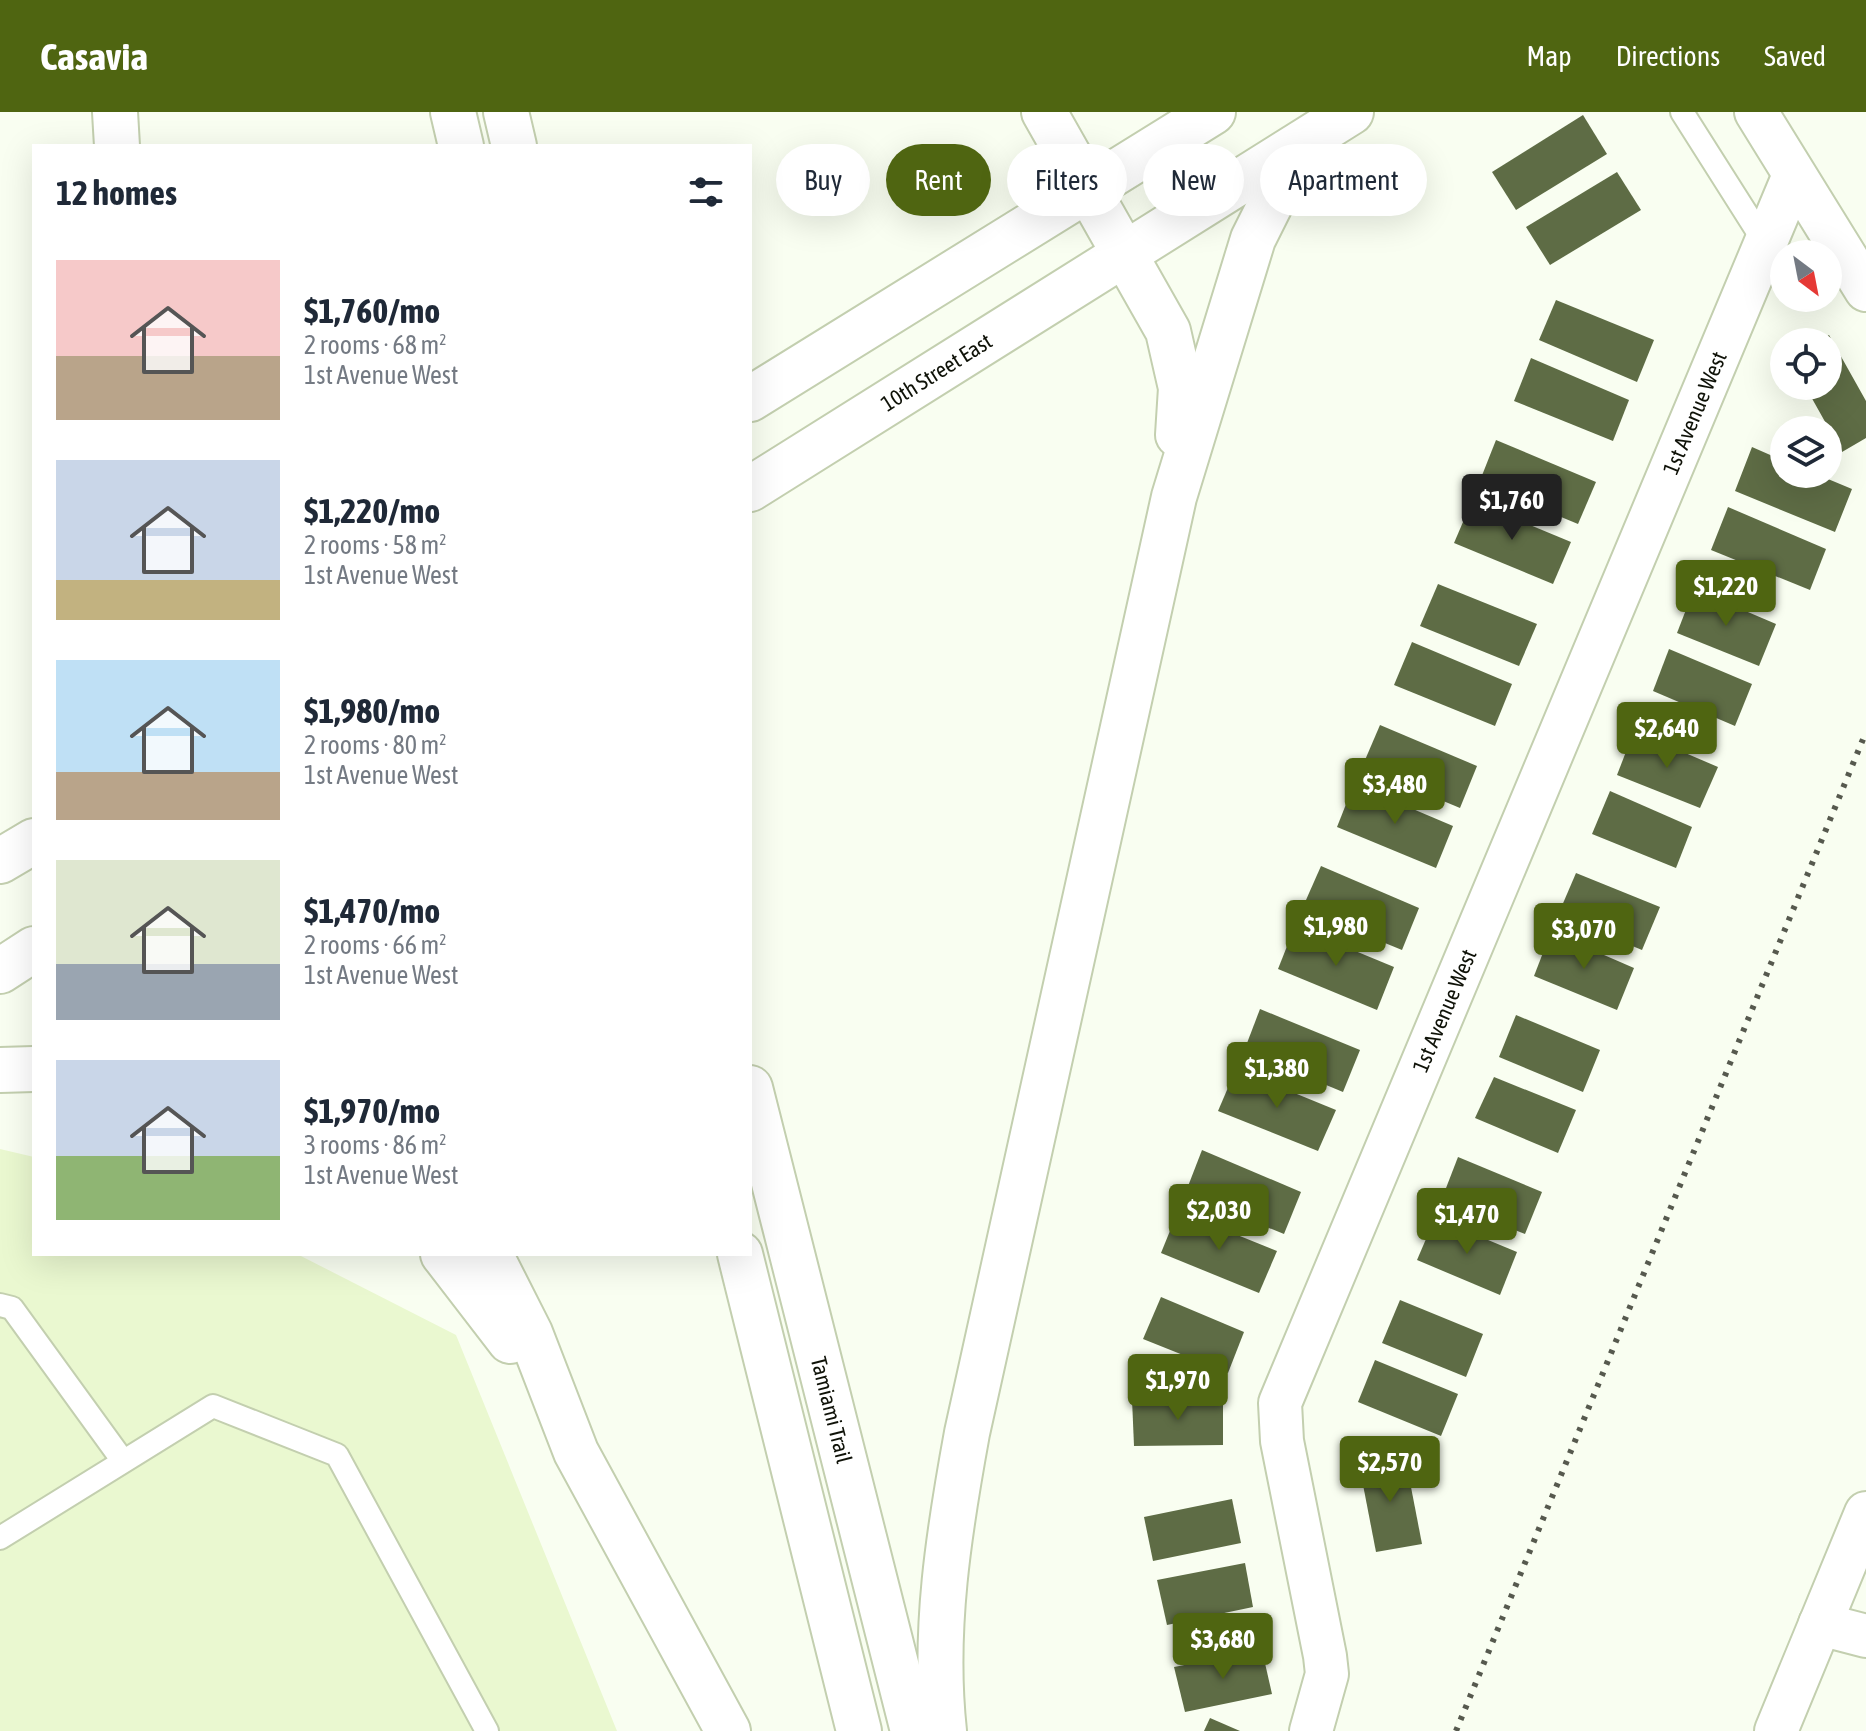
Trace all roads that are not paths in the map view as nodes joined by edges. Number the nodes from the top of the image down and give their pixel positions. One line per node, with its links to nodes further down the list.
1 (115, 112): 9 (main road)
2 (453, 112): 10 (main road)
3 (506, 112): 11 (main road)
4 (1044, 112): 12 (main road)
5 (1213, 112): 13 (main road)
6 (1682, 112): 17 (lane)
7 (1756, 112): 14 (street)
8 (1333, 124): 18 (main road, 10th Street East); 22 (main road)
9 (117, 144)
10 (461, 144)
11 (514, 144)
12 (1063, 144)
13 (1127, 165)
14 (1794, 175): 17 (street, 1st Avenue West); 19 (street)
15 (1045, 216): 20 (main road)
16 (1103, 216): 18 (main road)
17 (1765, 243): 45 (street, 1st Avenue West)
18 (1122, 254): 21 (main road, 10th Street East); 22 (main road)
19 (1866, 290)
20 (752, 398)
21 (752, 488)
22 (1174, 497): 44 (main road)
23 (32, 842): 24 (main road)
24 (0, 861)
25 (32, 950): 26 (main road)
26 (0, 971)
27 (32, 1069): 28 (main road)
28 (0, 1070)
29 (752, 1096): 43 (main road, Tamiami Trail)
30 (445, 1256): 34 (main road)
31 (491, 1256): 34 (main road)
32 (740, 1256): 42 (main road)
33 (0, 1305): 35 (lane)
34 (576, 1452): 41 (main road)
35 (123, 1461): 37 (lane); 40 (lane)
36 (1866, 1513): 38 (street)
37 (0, 1538)
38 (1820, 1624): 39 (street); 46 (street)
39 (1866, 1636)
40 (487, 1731)
41 (728, 1731)
42 (859, 1731)
43 (913, 1731)
44 (944, 1731)
45 (1311, 1731)
46 (1776, 1731)

